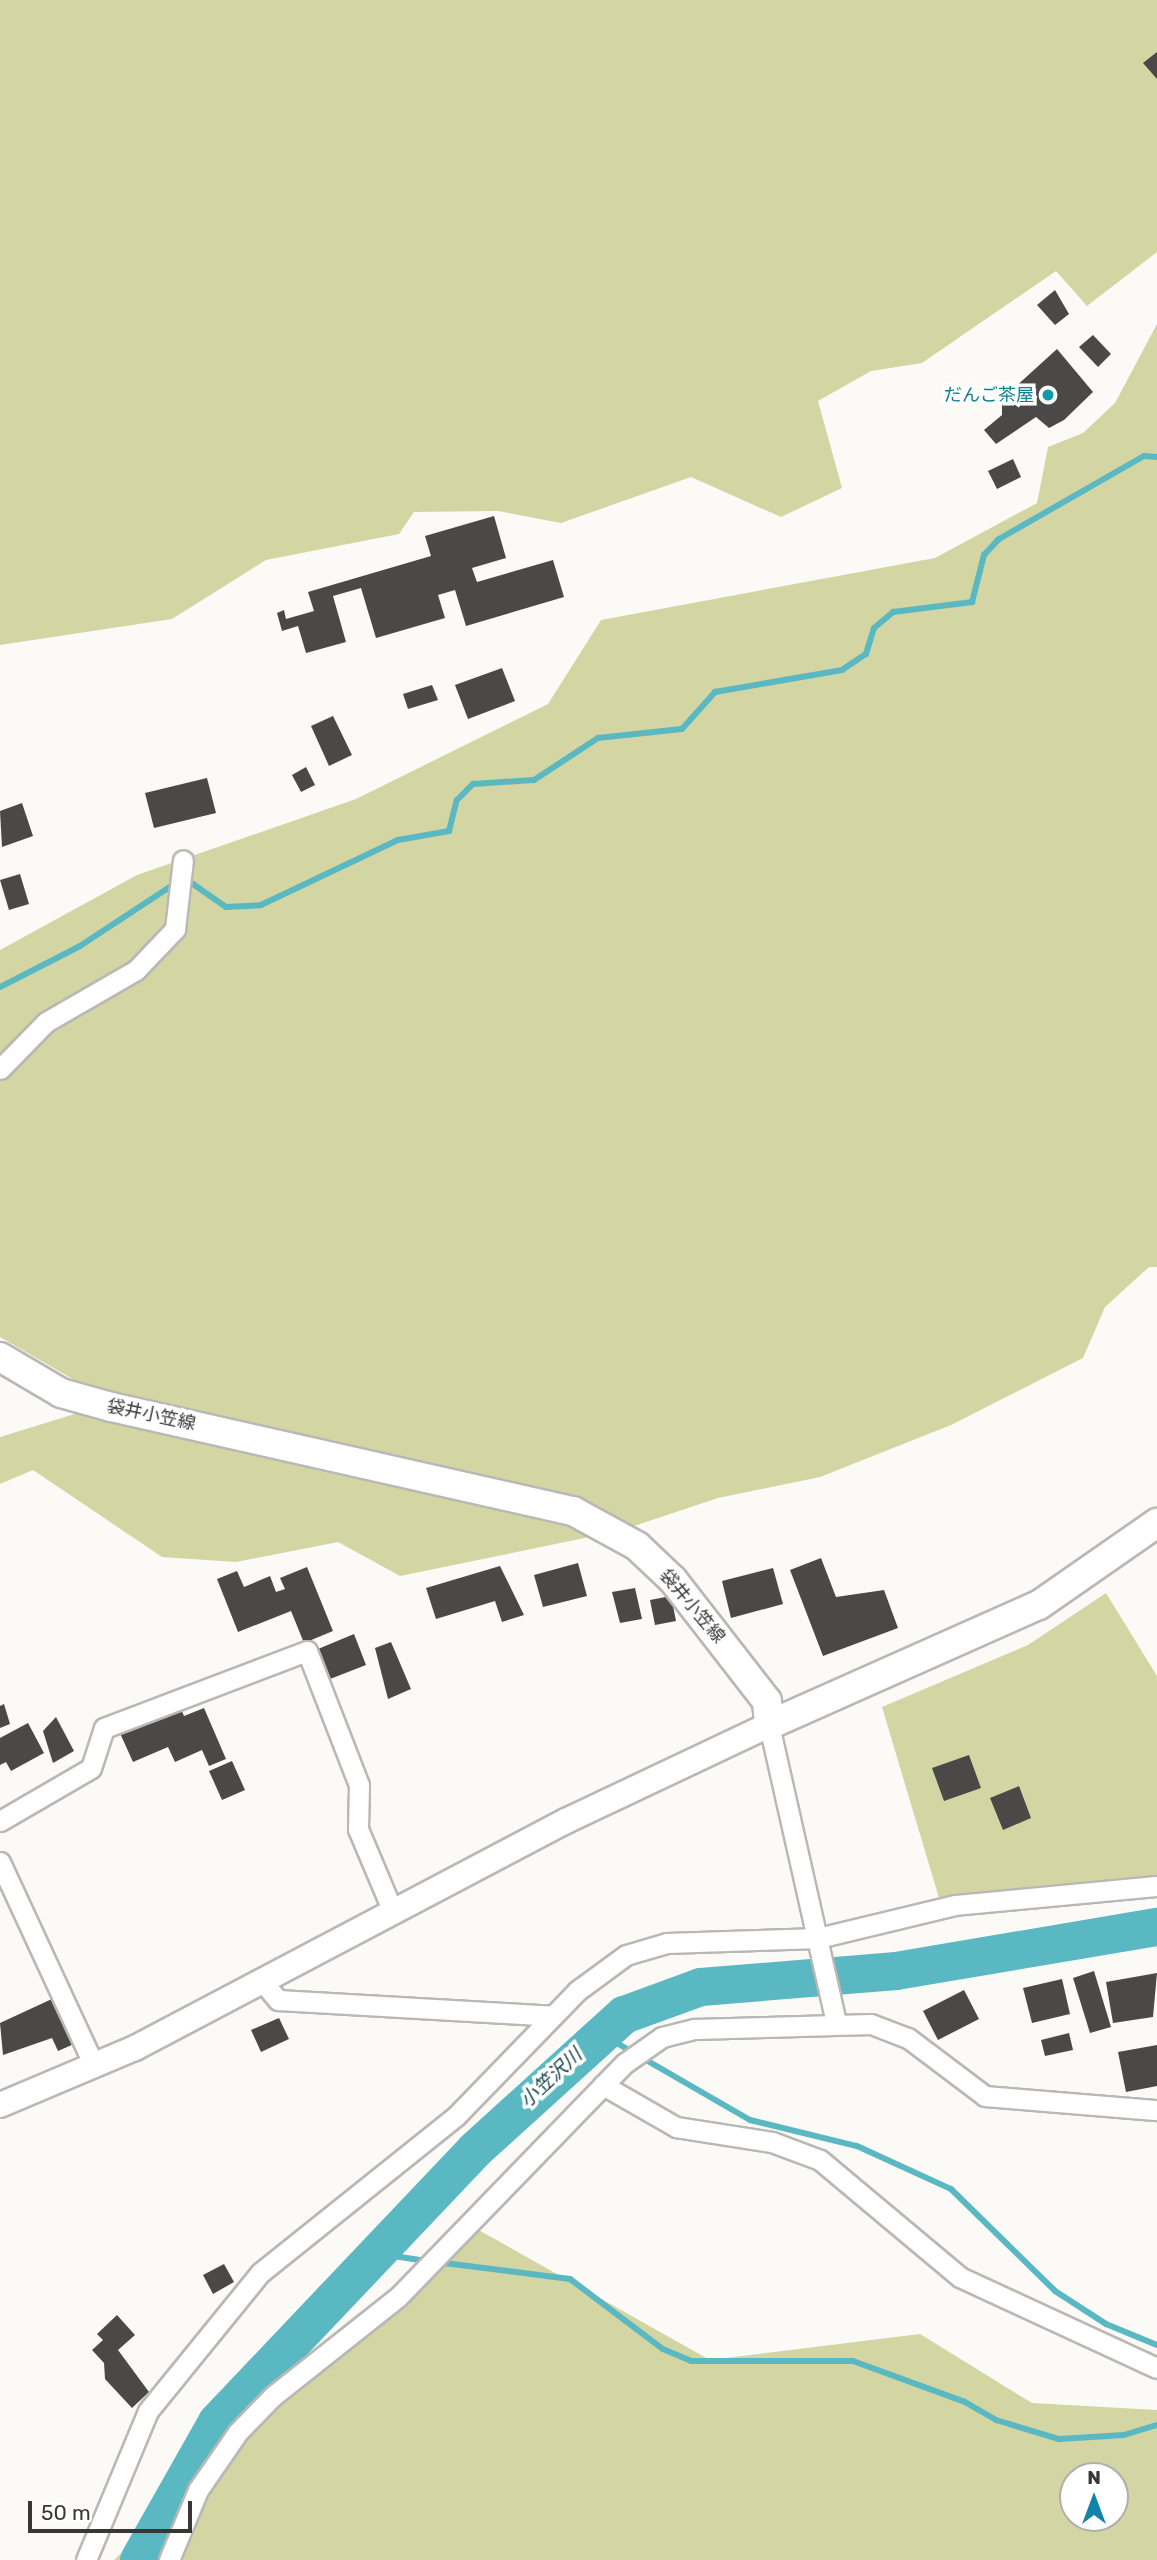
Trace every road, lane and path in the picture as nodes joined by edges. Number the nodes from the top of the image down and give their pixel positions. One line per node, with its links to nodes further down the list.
1 (183, 860): 2 (street)
2 (0, 1069)
3 (0, 1357): 5 (main road, 袋井小笠線)
4 (1157, 1522): 5 (main road)
5 (769, 1725): 9 (street); 10 (street)
6 (0, 1821): 9 (street)
7 (0, 1863): 14 (street)
8 (1157, 1886): 10 (street)
9 (393, 1912): 11 (street)
10 (818, 1938): 12 (street); 13 (street)
11 (262, 1981): 12 (street); 14 (street)
12 (553, 2016): 19 (street)
13 (836, 2023): 15 (street); 17 (street)
14 (94, 2065): 16 (street)
15 (603, 2085): 18 (street); 20 (street)
16 (0, 2105)
17 (1157, 2110)
18 (1157, 2368)
19 (86, 2560)
20 (169, 2560)

